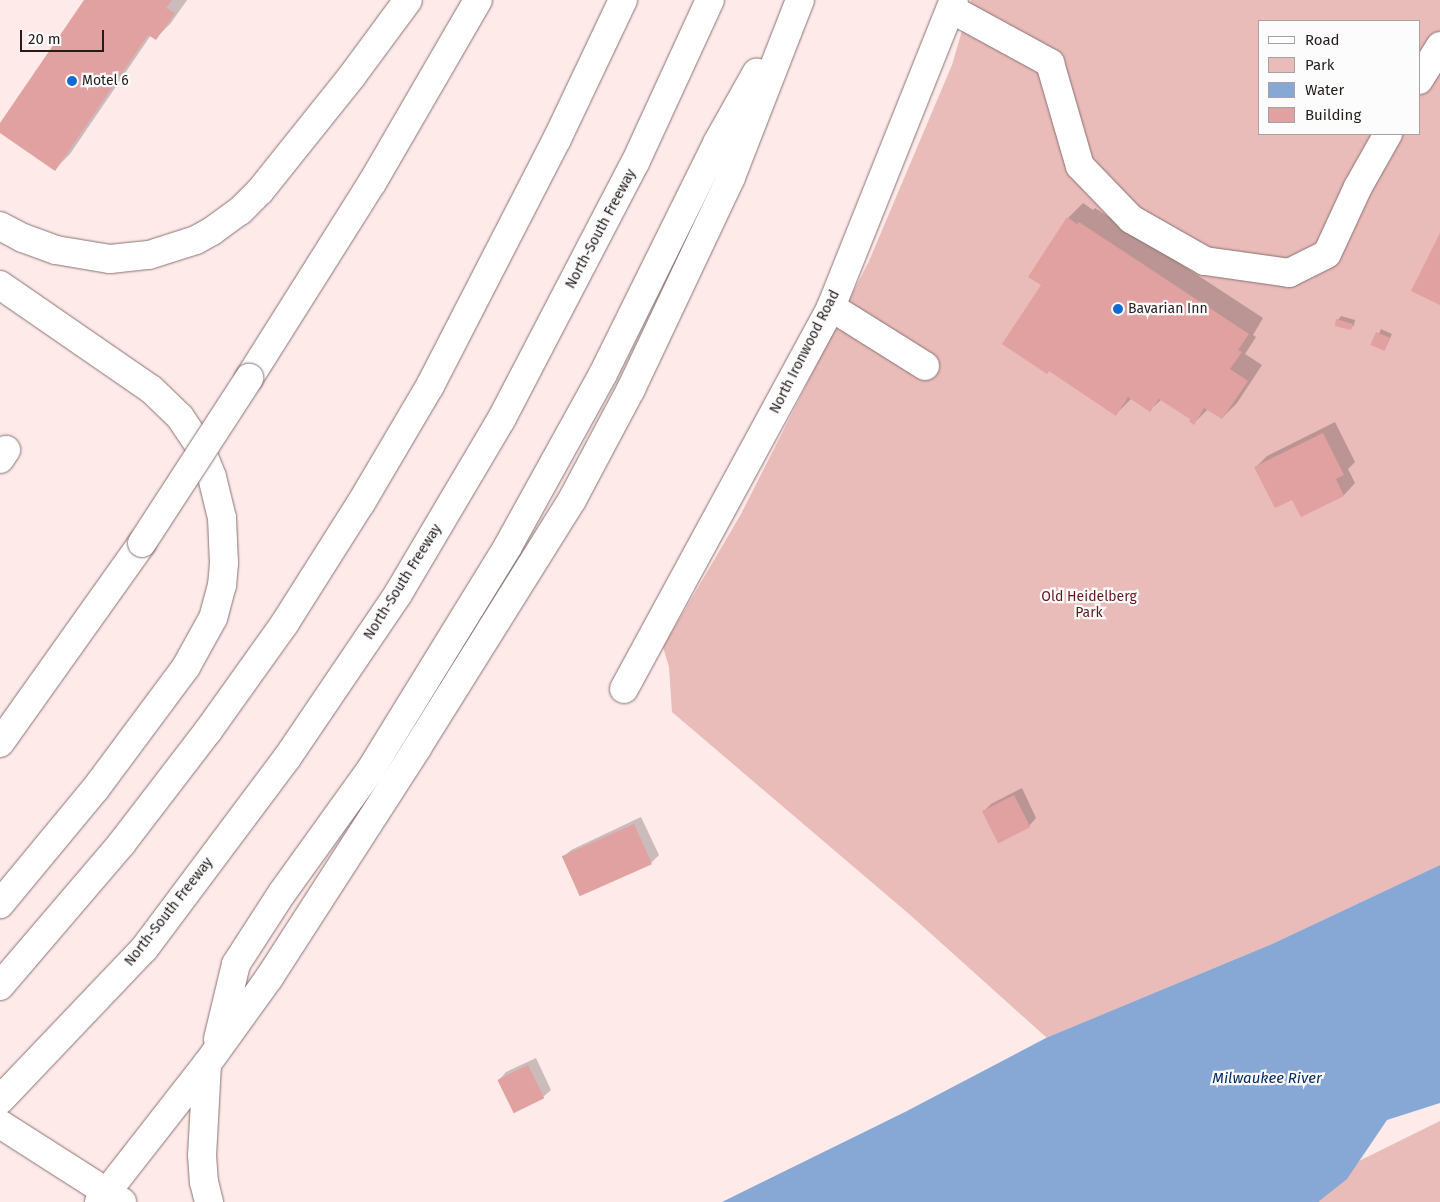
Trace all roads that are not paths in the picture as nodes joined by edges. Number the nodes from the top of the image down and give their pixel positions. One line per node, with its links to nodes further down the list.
1 (408, 0): 10 (main road)
2 (478, 0): 15 (main road, bridge)
3 (623, 0): 17 (main road)
4 (710, 0): 19 (main road, North-South Freeway)
5 (798, 0): 18 (main road)
6 (952, 5): 9 (main road); 12 (main road, North Ironwood Road)
7 (1440, 46): 8 (main road)
8 (1420, 78)
9 (1387, 135)
10 (0, 226)
11 (0, 285): 16 (main road)
12 (831, 307): 13 (main road); 14 (main road, North Ironwood Road)
13 (925, 366)
14 (624, 689)
15 (0, 744)
16 (0, 904)
17 (0, 986)
18 (210, 1058): 21 (main road); 22 (main road)
19 (9, 1091)
20 (0, 1124): 21 (main road)
21 (109, 1198)
22 (210, 1202)

